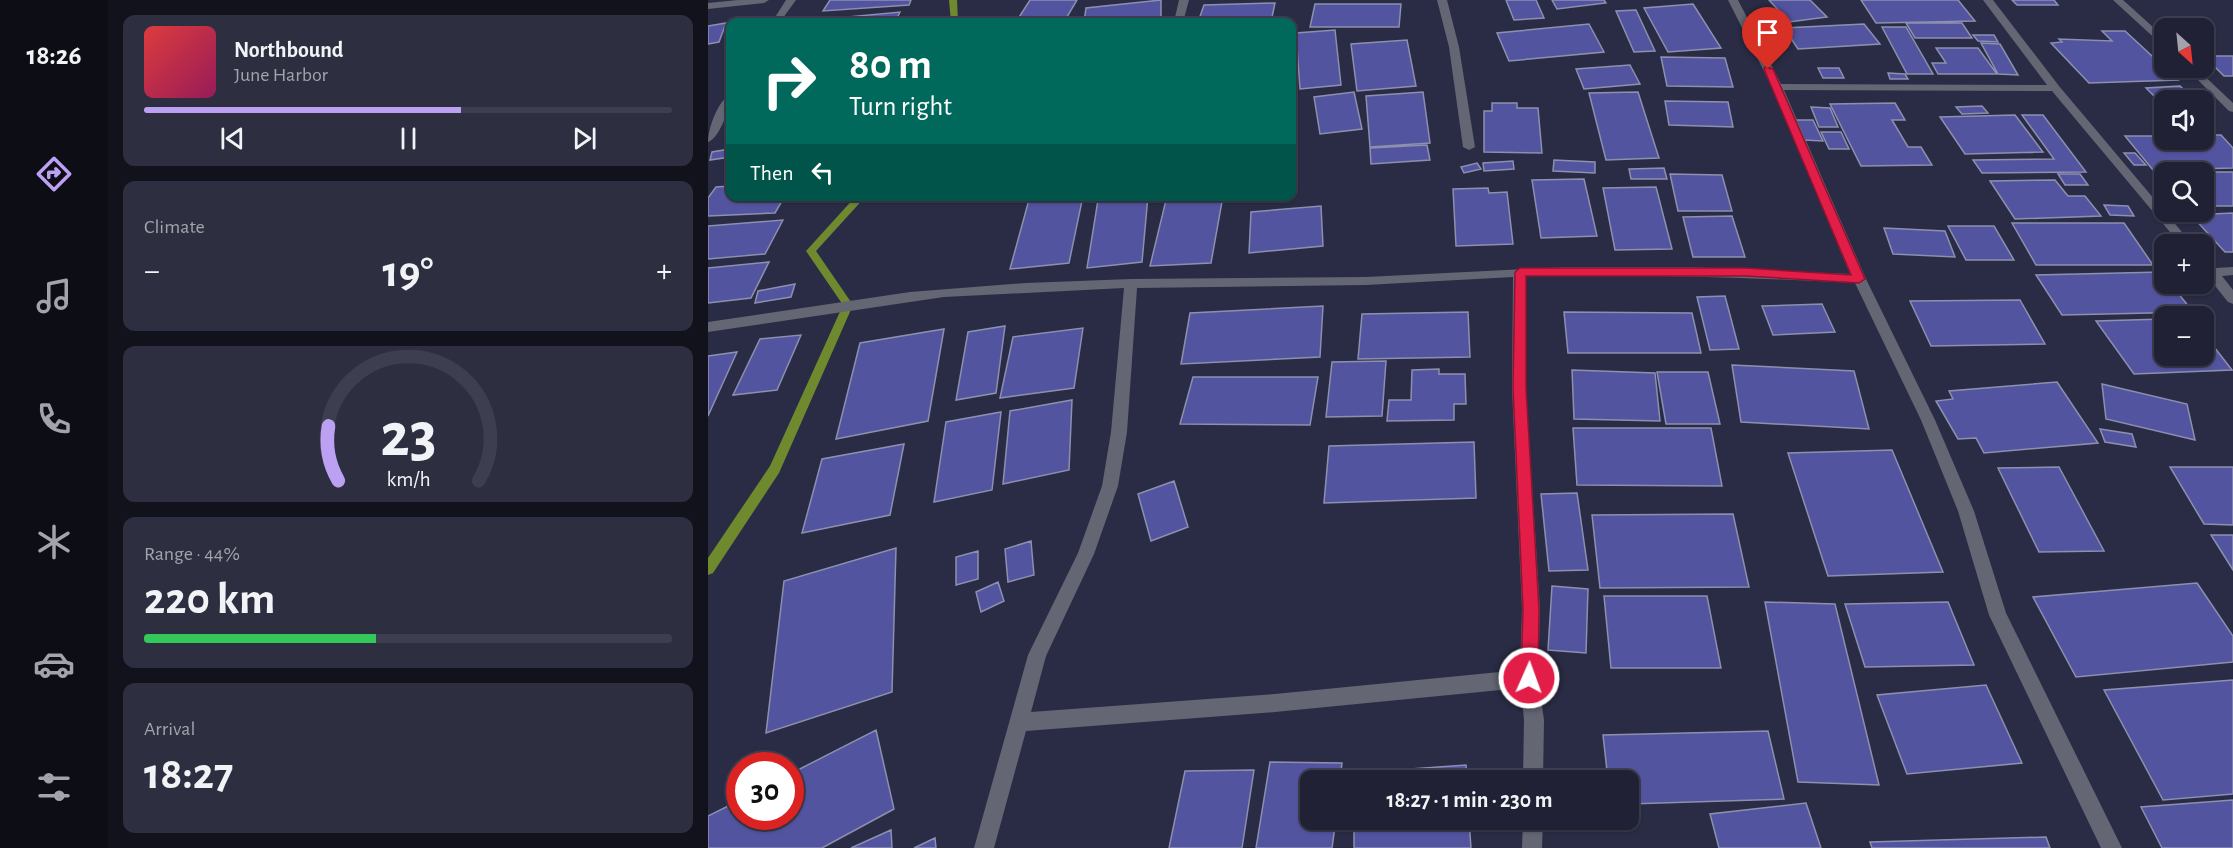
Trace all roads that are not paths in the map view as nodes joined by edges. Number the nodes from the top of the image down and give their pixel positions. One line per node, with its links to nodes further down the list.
1 (764, 0): 8 (street)
2 (791, 0): 9 (street)
3 (1184, 0): 10 (street)
4 (1442, 0): 18 (street)
5 (1733, 0): 13 (street)
6 (1988, 0): 14 (street)
7 (2118, 0): 11 (street)
8 (708, 6)
9 (779, 18)
10 (1179, 18)
11 (2154, 33)
12 (2201, 78): 16 (street)
13 (1777, 87): 14 (street); 24 (street)
14 (2055, 88): 19 (street)
15 (726, 105): 17 (street)
16 (2233, 109)
17 (708, 139)
18 (1469, 147)
19 (2178, 234)
20 (2214, 269): 21 (street)
21 (2233, 271)
22 (1520, 272): 24 (street); 25 (street); 28 (street)
23 (2214, 275): 26 (street)
24 (1859, 279): 34 (street)
25 (1131, 283): 27 (street); 29 (street)
26 (2233, 299)
27 (708, 327)
28 (1529, 678): 29 (street); 30 (street)
29 (1020, 722): 32 (street)
30 (1533, 770)
31 (1533, 830): 33 (street)
32 (984, 848)
33 (1532, 848)
34 (2112, 848)

